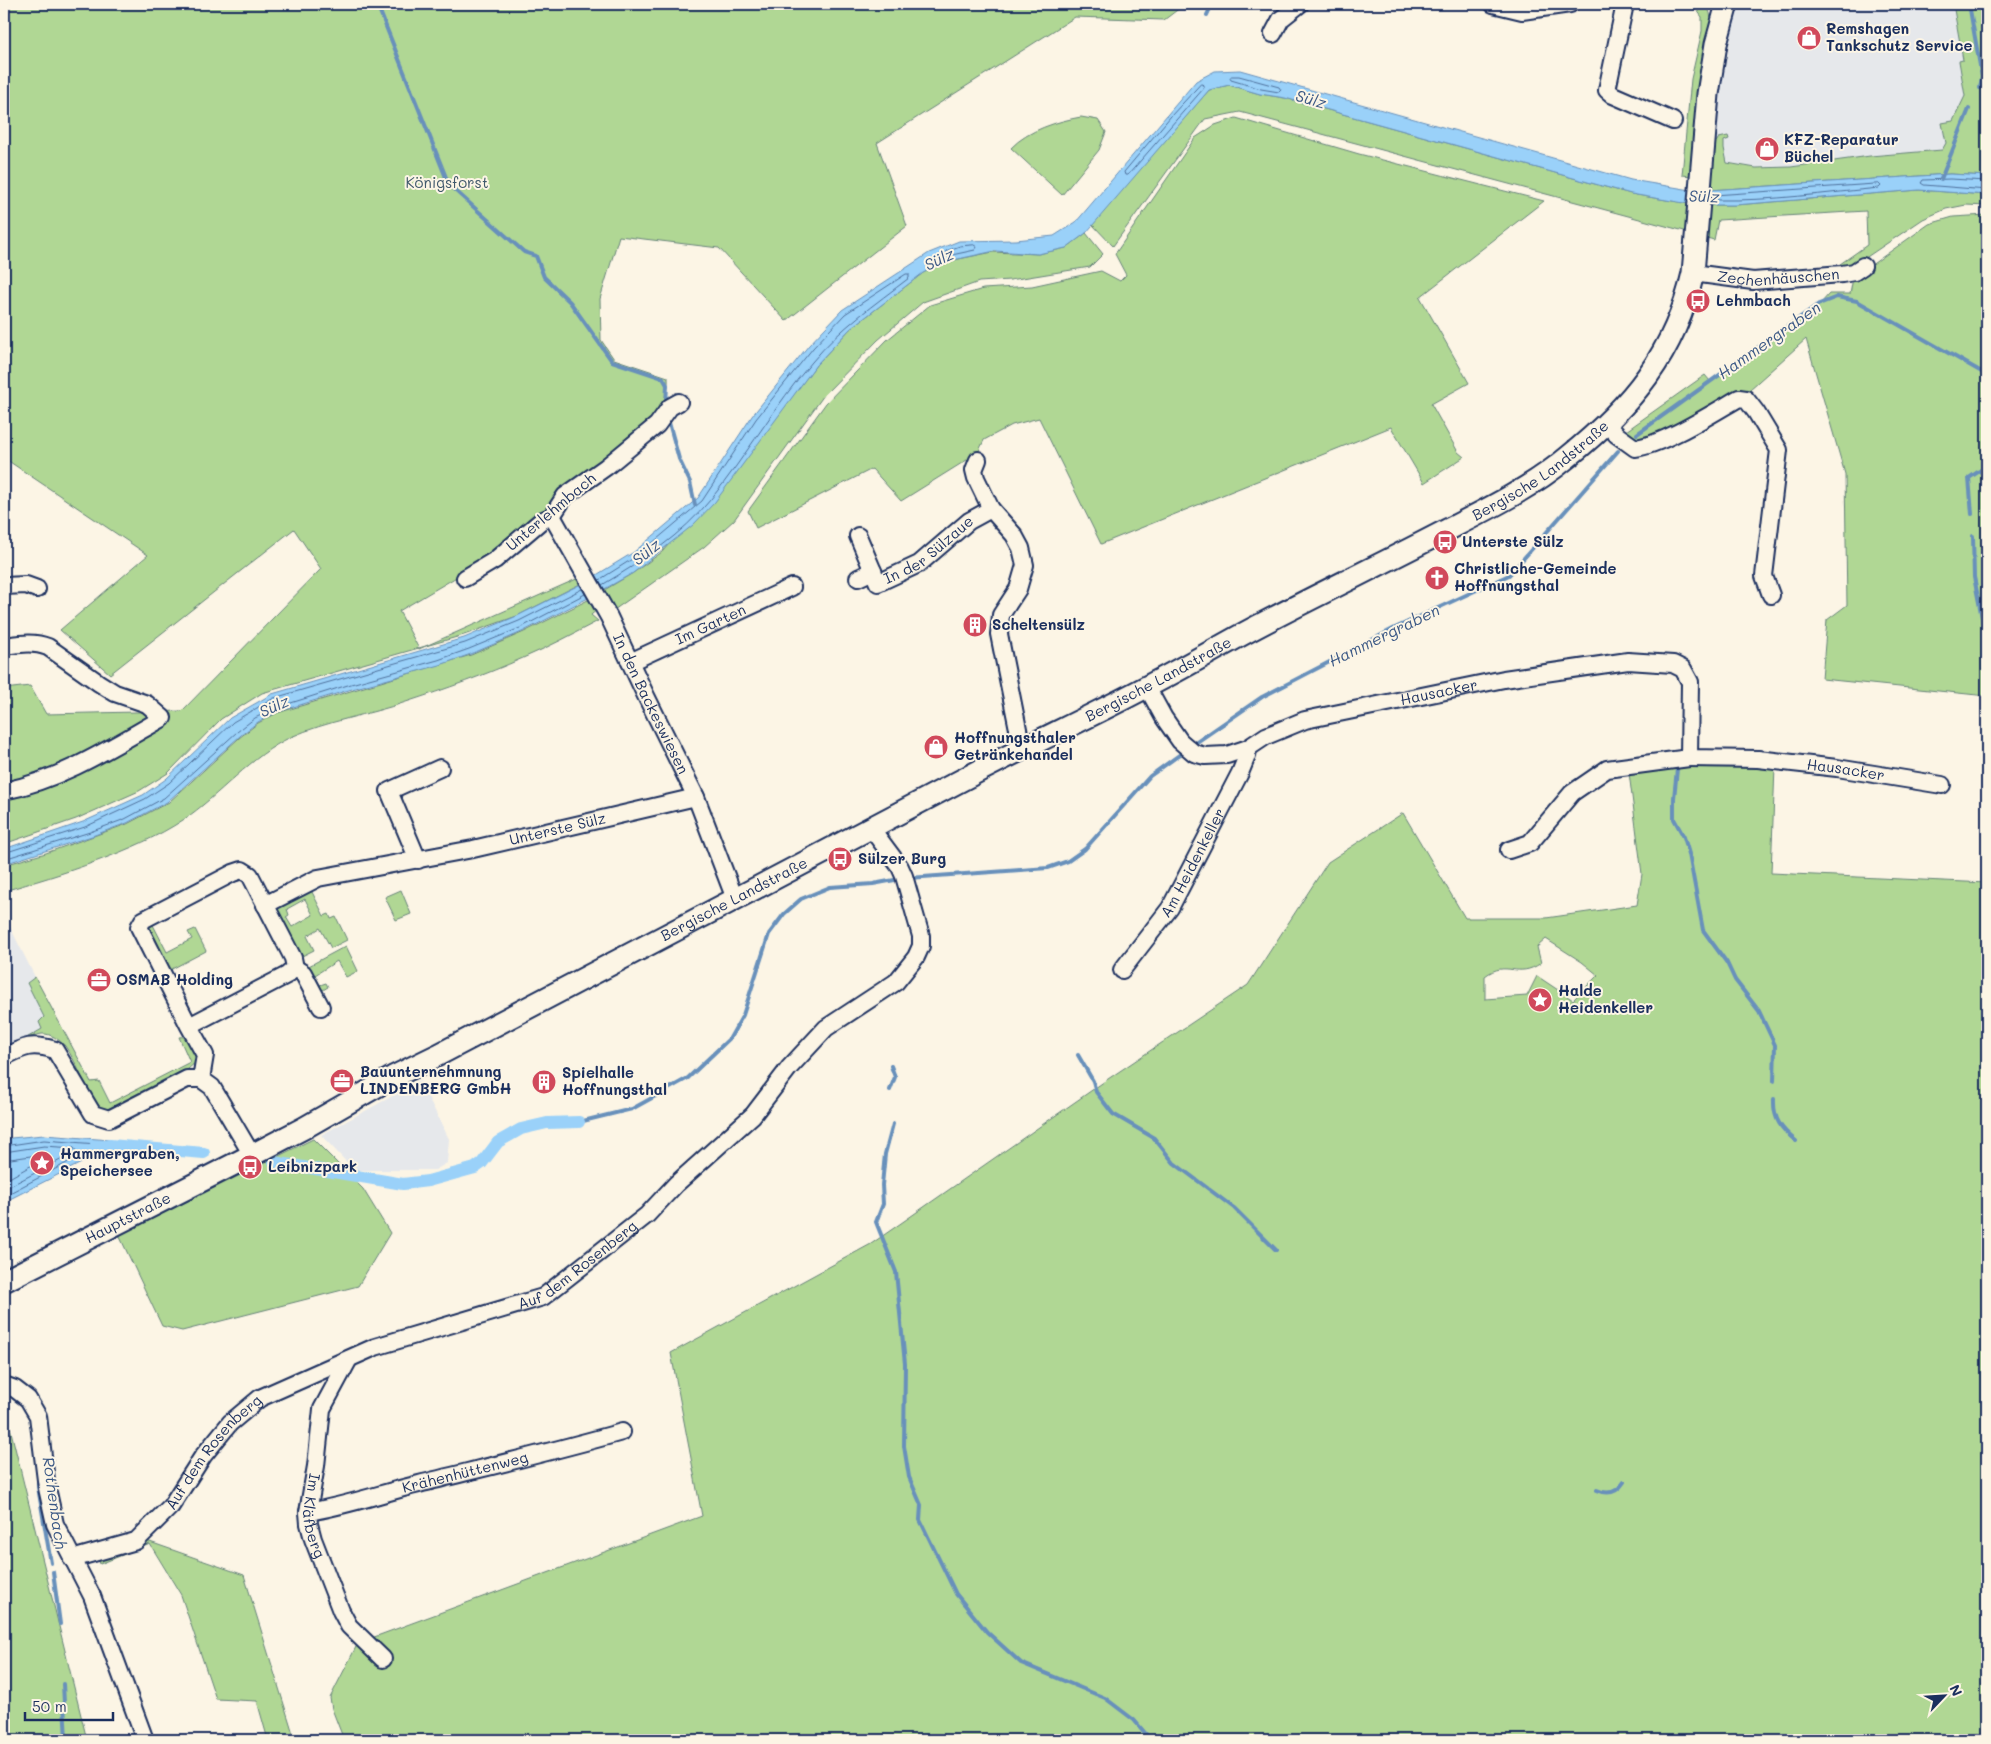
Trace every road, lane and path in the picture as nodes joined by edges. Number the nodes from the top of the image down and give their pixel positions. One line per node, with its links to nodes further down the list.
1 (1300, 4): 6 (street)
2 (1570, 4): 5 (street)
3 (1625, 4): 7 (street)
4 (1727, 4): 9 (main road, Bergische Landstraße)
5 (1498, 5)
6 (1273, 34)
7 (1674, 121)
8 (1862, 266): 9 (street, Zechenhäuschen)
9 (1693, 273): 11 (main road, Bergische Landstraße)
10 (680, 402): 14 (street, Unterlehmbach)
11 (1605, 422): 22 (street); 25 (main road, Bergische Landstraße)
12 (978, 460): 13 (street)
13 (991, 509): 16 (street, In der Sülzaue); 27 (street)
14 (552, 516): 17 (street, Unterlehmbach); 24 (street, In den Backeswiesen)
15 (858, 536): 16 (street, In der Sülzaue)
16 (873, 571): 18 (street, In der Sülzaue)
17 (465, 578)
18 (858, 578)
19 (4, 586): 21 (street)
20 (792, 587): 24 (street, Im Garten)
21 (37, 589)
22 (1771, 595)
23 (4, 646): 31 (street)
24 (630, 662): 32 (street, In den Backeswiesen)
25 (1147, 687): 26 (street, Hausacker); 27 (main road, Bergische Landstraße)
26 (1248, 748): 28 (street, Hausacker); 39 (street, Am Heidenkeller)
27 (1022, 749): 33 (main road, Bergische Landstraße)
28 (1689, 758): 30 (street, Hausacker); 34 (street, Hausacker)
29 (440, 768): 35 (street)
30 (1942, 786)
31 (4, 791)
32 (696, 797): 35 (street, Unterste Sülz); 36 (street, In den Backeswiesen)
33 (870, 828): 36 (main road, Bergische Landstraße); 46 (street, Auf dem Rosenberg)
34 (1509, 850)
35 (418, 860): 37 (street, Unterste Sülz)
36 (735, 899): 44 (main road, Bergische Landstraße)
37 (266, 905): 38 (street); 41 (street)
38 (295, 968): 40 (street); 41 (street)
39 (1122, 970)
40 (321, 1007)
41 (190, 1026): 43 (street)
42 (4, 1057): 43 (street)
43 (201, 1079): 44 (street)
44 (252, 1155): 45 (main road, Hauptstraße)
45 (4, 1281)
46 (349, 1359): 49 (street, Im Kläfberg); 50 (street, Auf dem Rosenberg)
47 (4, 1385): 50 (street)
48 (622, 1432): 49 (street, Krähenhüttenweg)
49 (308, 1512): 51 (street, Im Kläfberg)
50 (72, 1558): 52 (street)
51 (383, 1659)
52 (145, 1740)

